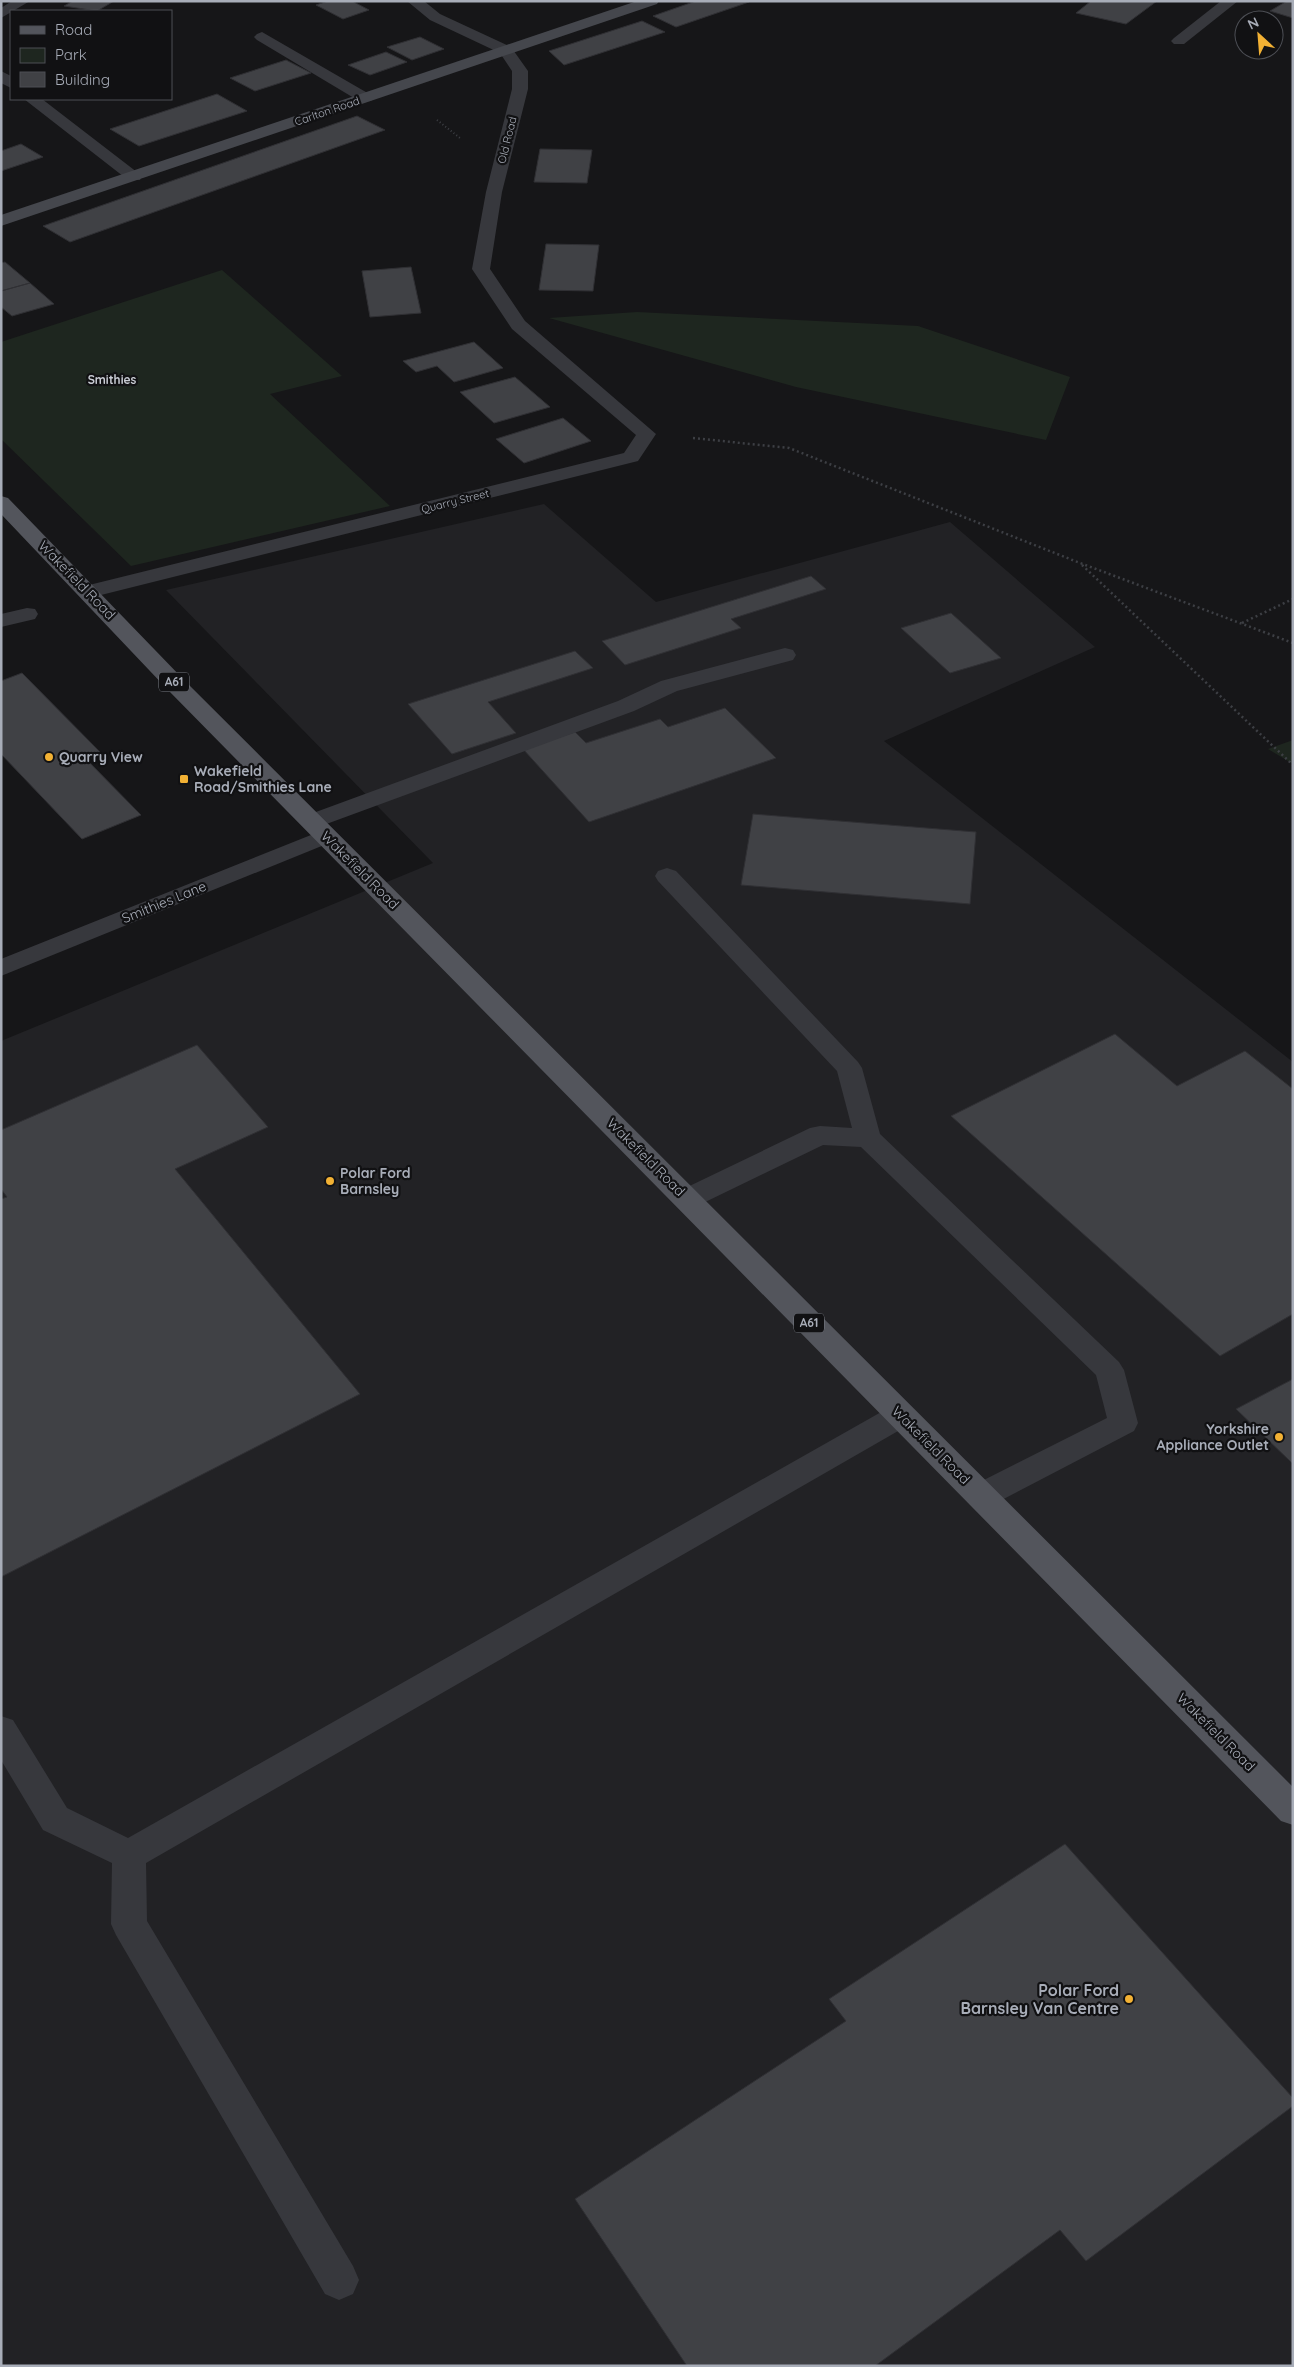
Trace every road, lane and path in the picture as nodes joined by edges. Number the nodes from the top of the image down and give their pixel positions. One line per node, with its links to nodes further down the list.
1 (23, 1): 5 (street)
2 (414, 1): 8 (street)
3 (652, 1): 8 (main road, Carlton Road)
4 (1231, 1): 7 (street)
5 (1, 14)
6 (262, 37): 9 (street)
7 (1179, 42)
8 (506, 50): 9 (main road, Carlton Road); 13 (street, Old Road)
9 (365, 98): 11 (main road, Carlton Road)
10 (33, 100): 11 (street)
11 (134, 176): 12 (main road, Carlton Road)
12 (1, 221)
13 (646, 434): 15 (path); 16 (street, Quarry Street)
14 (1, 502): 16 (main road, Wakefield Road / A61)
15 (1080, 562): 20 (path); 23 (path)
16 (90, 592): 24 (main road, Wakefield Road / A61)
17 (1293, 599): 20 (path)
18 (26, 614): 19 (street)
19 (1, 621)
20 (1242, 623): 21 (path)
21 (1293, 642)
22 (785, 655): 24 (street, Smithies Lane)
23 (1293, 765)
24 (320, 828): 26 (street, Smithies Lane); 28 (main road, Wakefield Road / A61)
25 (667, 876): 27 (street)
26 (1, 968)
27 (868, 1138): 28 (street); 30 (street)
28 (687, 1199): 29 (main road, Wakefield Road / A61)
29 (901, 1415): 30 (main road, Wakefield Road / A61); 33 (street)
30 (981, 1496): 32 (main road, Wakefield Road / A61)
31 (1, 1730): 33 (street)
32 (1293, 1810)
33 (130, 1856): 34 (street)
34 (339, 2280)

